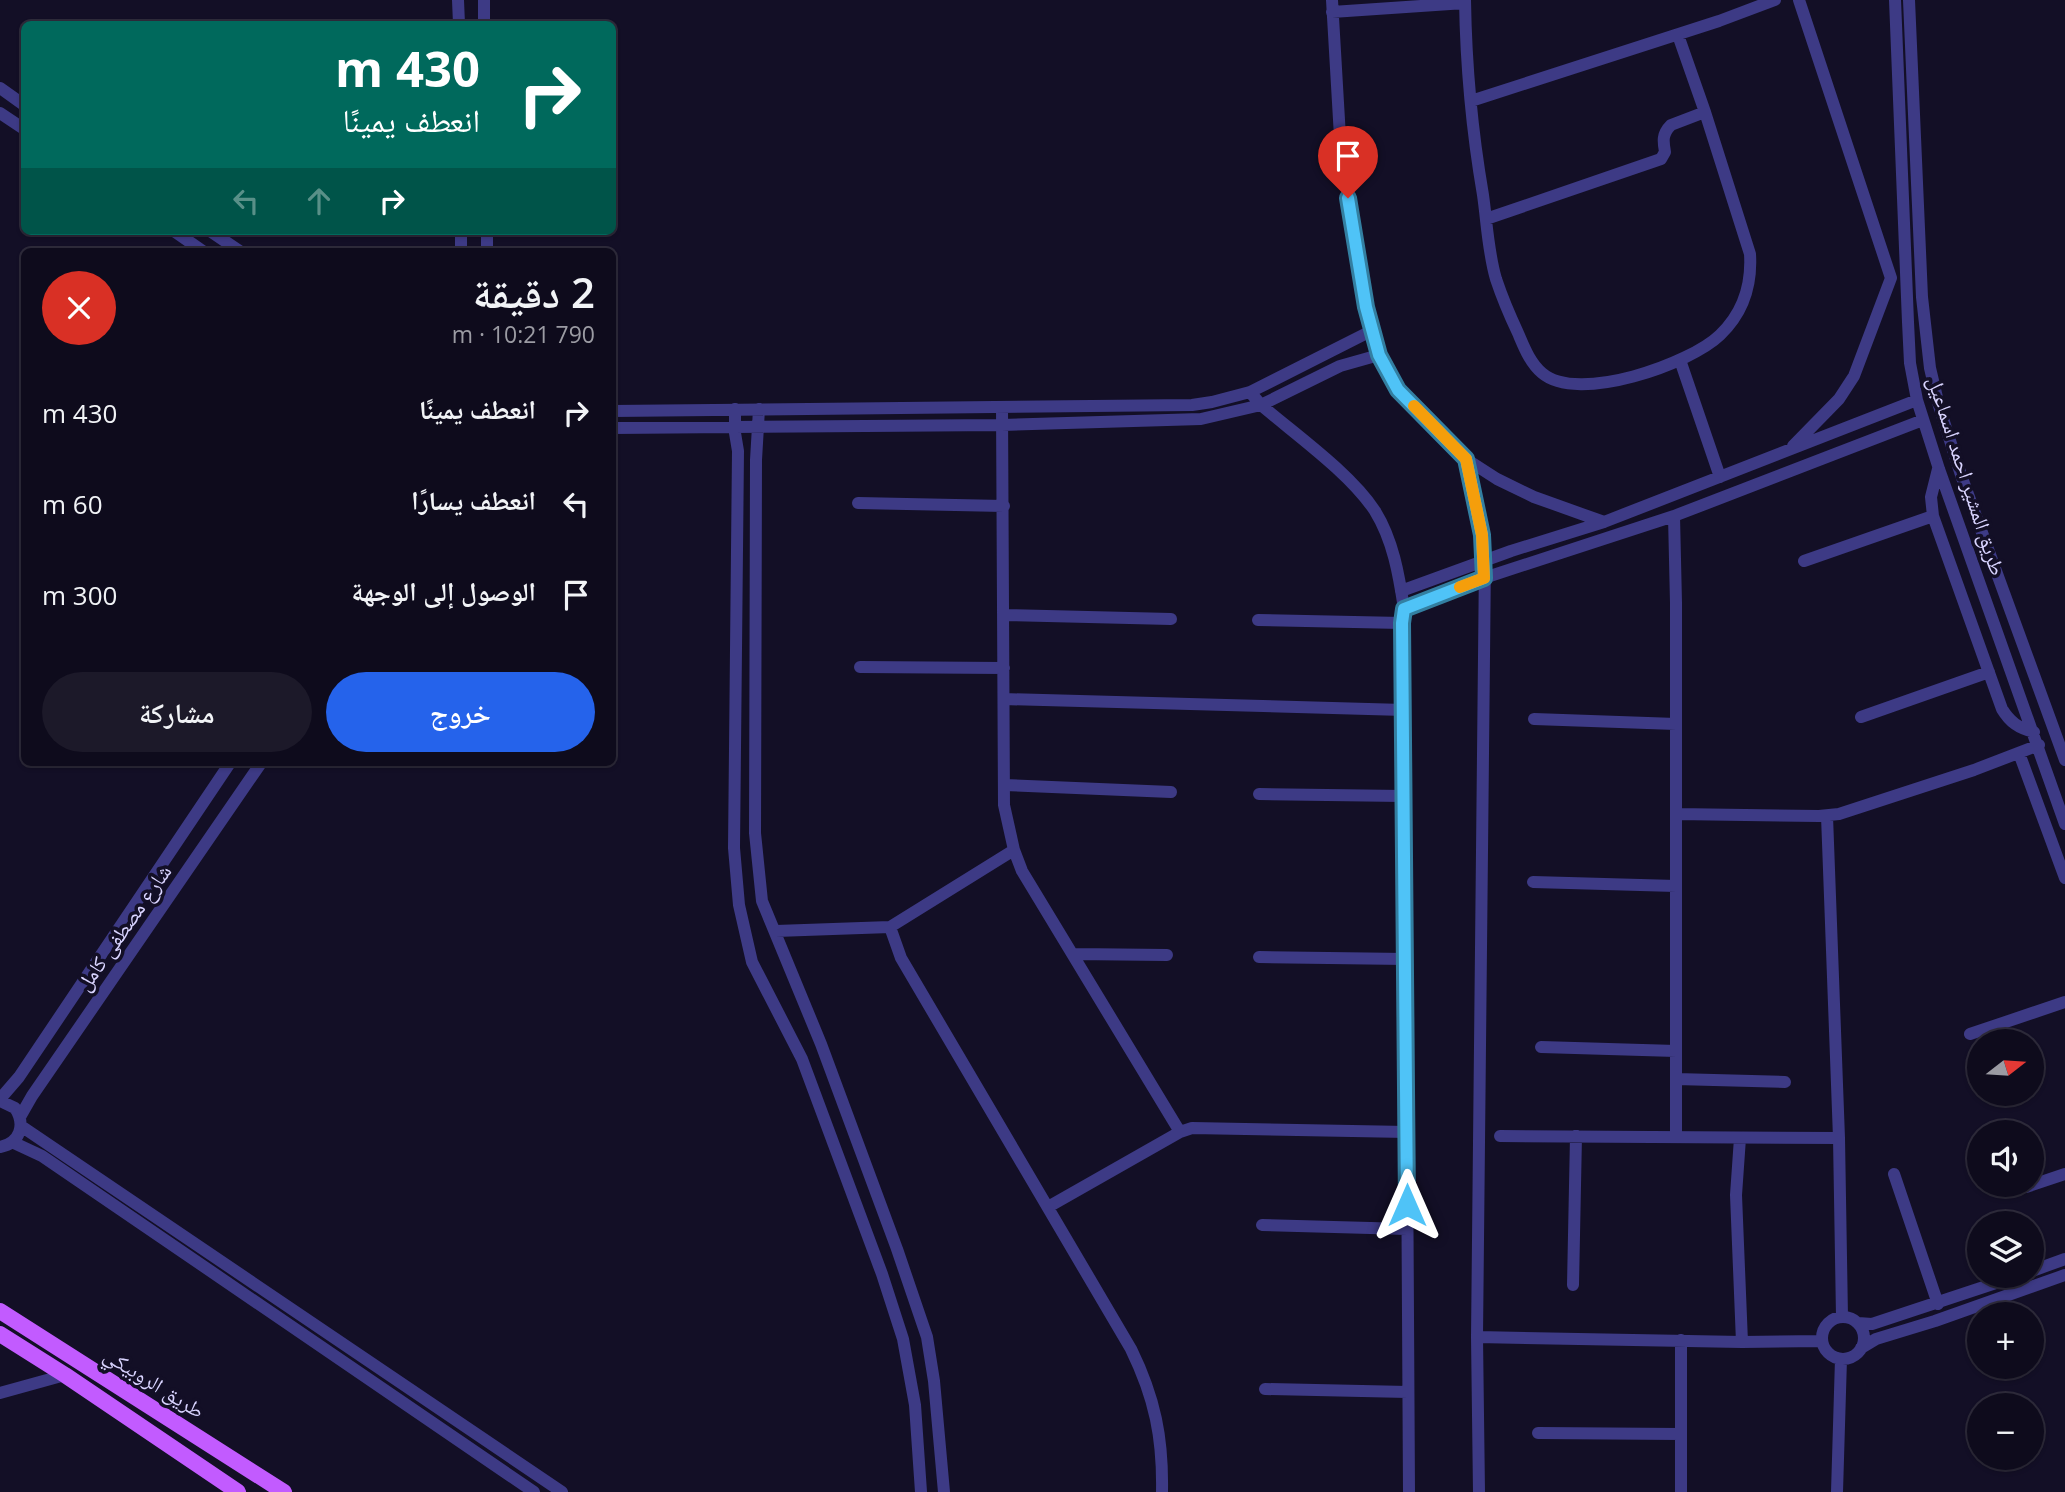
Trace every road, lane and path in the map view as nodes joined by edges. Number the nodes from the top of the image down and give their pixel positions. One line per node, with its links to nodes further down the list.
1 (458, 0): 9 (street)
2 (484, 0): 10 (street)
3 (1775, 0): 11 (street)
4 (1799, 0): 23 (street)
5 (1895, 0): 24 (street, طريق المشير احمد اسماعيل)
6 (1909, 0): 28 (street, طريق المشير احمد اسماعيل)
7 (1465, 2): 8 (street); 13 (street)
8 (1332, 6): 25 (street)
9 (459, 21)
10 (484, 21)
11 (1678, 35): 13 (street); 16 (street)
12 (0, 89): 14 (street)
13 (1471, 101): 18 (street)
14 (21, 103)
15 (0, 113): 17 (street)
16 (1705, 113): 18 (street); 27 (street)
17 (21, 127)
18 (1486, 219): 27 (street)
19 (180, 235): 21 (street)
20 (216, 235): 22 (street)
21 (198, 248)
22 (235, 248)
23 (1891, 278): 24 (street); 41 (street)
24 (1906, 278): 30 (street, طريق المشير احمد اسماعيل)
25 (1371, 331): 26 (street); 29 (street)
26 (1379, 355): 31 (street); 42 (street)
27 (1680, 360): 44 (street)
28 (1935, 390): 30 (street); 70 (street, طريق المشير احمد اسماعيل)
29 (1250, 392): 31 (street); 32 (street)
30 (1917, 398): 36 (street, طريق المشير احمد اسماعيل); 41 (street)
31 (1261, 405): 38 (street); 53 (street)
32 (1002, 407): 33 (street); 38 (street)
33 (759, 409): 34 (street); 39 (street)
34 (735, 410): 35 (street); 37 (street)
35 (616, 411)
36 (1923, 420): 43 (street, طريق المشير احمد اسماعيل); 47 (street)
37 (734, 425): 39 (street); 40 (street); 138 (street)
38 (1002, 425): 39 (street); 46 (street)
39 (759, 427): 85 (street)
40 (616, 428)
41 (1791, 449): 44 (street)
42 (1466, 459): 49 (street); 50 (street)
43 (1938, 469): 48 (street); 67 (street, طريق المشير احمد اسماعيل)
44 (1720, 477): 49 (street)
45 (858, 503): 46 (street)
46 (1004, 506): 55 (street)
47 (1674, 516): 52 (street); 66 (street)
48 (1933, 516): 51 (street); 61 (street)
49 (1604, 522): 50 (street)
50 (1485, 560): 52 (street); 53 (street)
51 (1804, 561)
52 (1484, 578): 54 (street); 122 (street)
53 (1401, 591): 54 (street)
54 (1404, 609): 58 (street)
55 (1004, 615): 56 (street); 60 (street)
56 (1171, 619)
57 (1258, 620): 58 (street)
58 (1402, 623): 63 (street)
59 (860, 667): 60 (street)
60 (1004, 668): 62 (street)
61 (1989, 672): 64 (street); 67 (street)
62 (1004, 699): 63 (street); 73 (street)
63 (1404, 710): 76 (street)
64 (1861, 716)
65 (1534, 719): 66 (street)
66 (1676, 724): 77 (street)
67 (2034, 732): 68 (street, طريق المشير احمد اسماعيل)
68 (2039, 746): 69 (street); 79 (street, طريق المشير احمد اسماعيل)
69 (2019, 752): 78 (street); 81 (street)
70 (2065, 760)
71 (228, 766): 96 (street, شارع مصطفى كامل)
72 (259, 766): 97 (street, شارع مصطفى كامل)
73 (1004, 786): 74 (street); 80 (street)
74 (1171, 792)
75 (1259, 794): 76 (street)
76 (1403, 796): 89 (street)
77 (1676, 814): 78 (street); 83 (street)
78 (1827, 816): 104 (street)
79 (2065, 824)
80 (1014, 850): 84 (street); 86 (street)
81 (2065, 878)
82 (1533, 882): 83 (street)
83 (1676, 886): 93 (street)
84 (890, 927): 85 (street); 109 (street)
85 (776, 931): 139 (street)
86 (1073, 954): 87 (street); 98 (street)
87 (1167, 955)
88 (1259, 957): 89 (street)
89 (1406, 959): 99 (street)
90 (2065, 1002): 91 (street)
91 (1985, 1029)
92 (1541, 1047): 93 (street)
93 (1676, 1051): 94 (street)
94 (1676, 1079): 95 (street); 102 (street)
95 (1785, 1082)
96 (0, 1100): 97 (street)
97 (21, 1121): 105 (street, شارع مصطفى كامل); 137 (street)
98 (1180, 1132): 99 (street); 109 (street)
99 (1406, 1132): 111 (street)
100 (1500, 1136): 101 (street)
101 (1576, 1136): 102 (street); 115 (street)
102 (1676, 1137): 103 (street)
103 (1740, 1138): 104 (street); 125 (street)
104 (1839, 1138): 119 (street)
105 (6, 1145): 136 (street)
106 (1894, 1174): 117 (street)
107 (2065, 1174): 108 (street)
108 (2044, 1181)
109 (1048, 1207): 140 (street)
110 (1262, 1225): 111 (street)
111 (1407, 1229): 130 (street)
112 (2065, 1259): 113 (street)
113 (2044, 1267)
114 (2065, 1275): 126 (street)
115 (1573, 1285)
116 (1983, 1288): 117 (street)
117 (1938, 1304): 120 (street)
118 (0, 1311): 135 (main road, طريق الروبيكي)
119 (1842, 1317): 120 (street); 124 (street)
120 (1858, 1323): 126 (street)
121 (0, 1334): 128 (main road, طريق الروبيكي)
122 (1477, 1337): 123 (street); 142 (street)
123 (1681, 1340): 125 (street); 133 (street)
124 (1822, 1341): 125 (street); 127 (street)
125 (1742, 1342)
126 (1861, 1348): 127 (street)
127 (1840, 1359): 144 (street)
128 (65, 1375): 131 (street); 134 (main road, طريق الروبيكي)
129 (1265, 1389): 130 (street)
130 (1408, 1392): 141 (street)
131 (0, 1393)
132 (1538, 1433): 133 (street)
133 (1681, 1434): 143 (street)
134 (239, 1492)
135 (284, 1492)
136 (534, 1492)
137 (562, 1492)
138 (921, 1492)
139 (944, 1492)
140 (1162, 1492)
141 (1409, 1492)
142 (1479, 1492)
143 (1681, 1492)
144 (1838, 1492)

